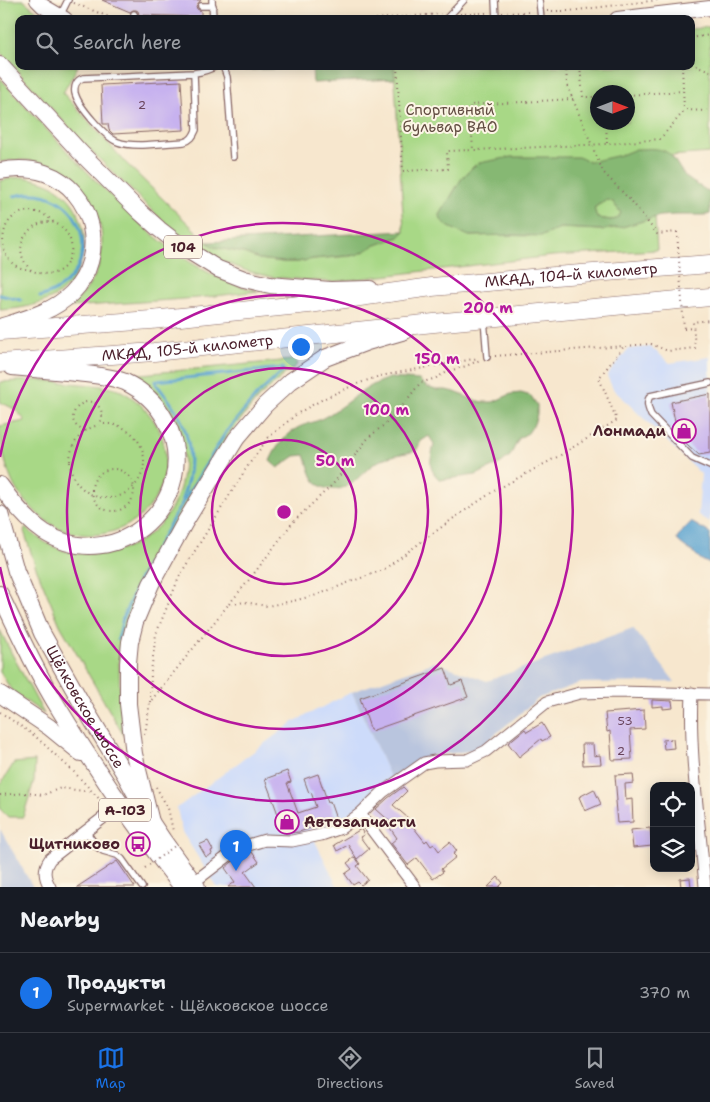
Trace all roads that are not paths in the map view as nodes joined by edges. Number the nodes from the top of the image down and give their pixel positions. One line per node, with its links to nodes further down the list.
1 (36, 0): 9 (street)
2 (68, 0): 10 (lane)
3 (464, 0): 11 (lane)
4 (495, 0): 12 (lane)
5 (539, 0): 13 (lane)
6 (213, 3): 7 (lane)
7 (201, 6)
8 (710, 8): 14 (street)
9 (58, 15)
10 (63, 15)
11 (447, 15)
12 (496, 15)
13 (540, 15)
14 (651, 15)
15 (0, 65): 22 (main road, 104)
16 (208, 70): 18 (lane)
17 (225, 70): 19 (lane)
18 (194, 73): 18 (lane)
19 (233, 157)
20 (0, 171): 26 (main road)
21 (710, 264): 22 (highway, МКАД, 104-й километр)
22 (432, 287): 27 (highway, МКАД, 105-й километр)
23 (710, 297): 24 (highway)
24 (484, 318): 25 (highway); 28 (lane)
25 (434, 323): 29 (highway, МКАД, 105-й километр); 41 (main road)
26 (0, 327)
27 (0, 331)
28 (487, 357)
29 (0, 365): 32 (main road)
30 (710, 383): 31 (lane)
31 (710, 466)
32 (0, 485)
33 (0, 514): 41 (main road, Щёлковское шоссе / А-103)
34 (0, 594): 38 (main road, Щёлковское шоссе)
35 (692, 693): 36 (street); 40 (street); 47 (street)
36 (710, 694)
37 (2, 698): 38 (main road)
38 (100, 772): 39 (main road, Щёлковское шоссе / А-103)
39 (115, 808): 42 (street); 43 (main road, Щёлковское шоссе / А-103)
40 (360, 814): 43 (street); 46 (street)
41 (151, 822): 43 (main road, Щёлковское шоссе / А-103)
42 (86, 831): 44 (street); 45 (lane)
43 (191, 885)
44 (50, 887)
45 (142, 887)
46 (415, 887)
47 (705, 887)

